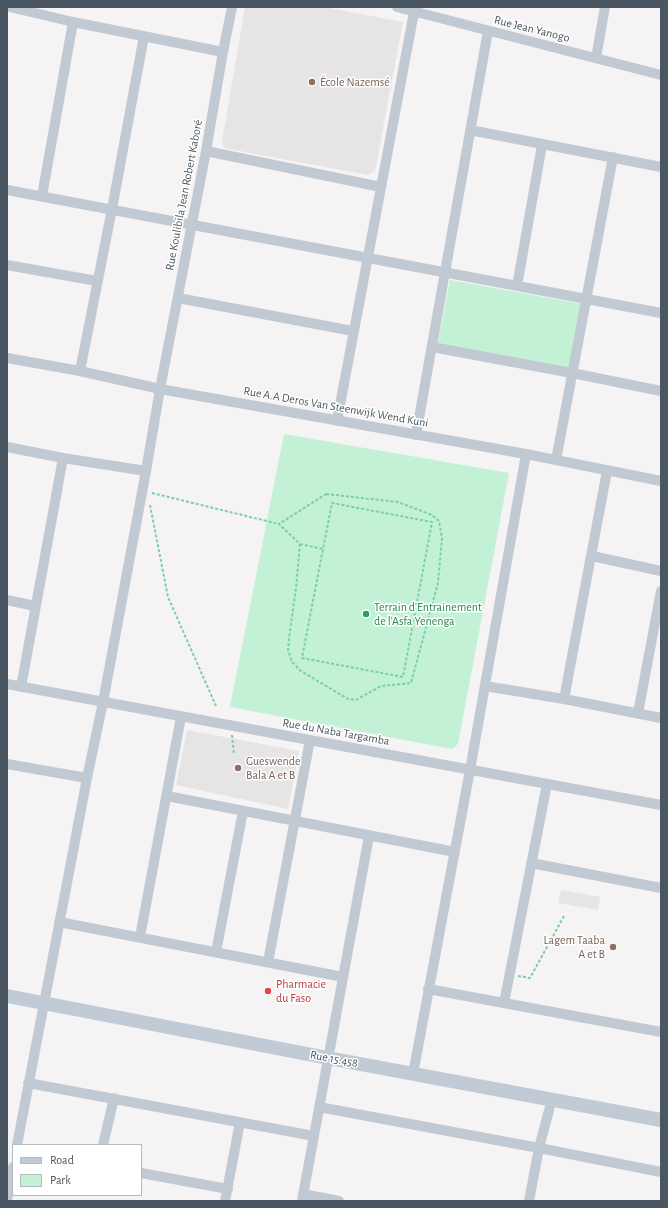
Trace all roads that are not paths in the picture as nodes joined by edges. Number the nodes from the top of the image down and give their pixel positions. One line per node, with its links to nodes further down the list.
1 (10, 7): 6 (street)
2 (232, 7): 9 (street, Rue Koulibila Jean Robert Kaboré)
3 (397, 7): 5 (street, Rue Jean Yanogo)
4 (605, 7): 10 (street)
5 (415, 9): 7 (street, Rue Jean Yanogo); 17 (street)
6 (73, 22): 8 (street); 19 (street)
7 (488, 32): 10 (street, Rue Jean Yanogo); 12 (street)
8 (144, 36): 9 (street); 20 (street)
9 (223, 52): 14 (street, Rue Koulibila Jean Robert Kaboré)
10 (596, 58): 11 (street, Rue Jean Yanogo)
11 (661, 75)
12 (470, 130): 13 (street); 24 (street)
13 (542, 145): 15 (street); 26 (street)
14 (206, 151): 17 (street); 21 (street, Rue Koulibila Jean Robert Kaboré)
15 (613, 157): 16 (street); 28 (street)
16 (661, 167)
17 (381, 187): 22 (street)
18 (7, 190): 19 (street)
19 (42, 196): 20 (street)
20 (112, 210): 21 (street); 25 (street)
21 (192, 224): 22 (street); 27 (street, Rue Koulibila Jean Robert Kaboré)
22 (368, 258): 24 (street); 30 (street)
23 (7, 265): 25 (street)
24 (444, 273): 26 (street); 31 (street)
25 (97, 281): 33 (street)
26 (517, 286): 28 (street)
27 (178, 298): 30 (street); 35 (street, Rue Koulibila Jean Robert Kaboré)
28 (586, 299): 29 (street); 34 (street)
29 (661, 313)
30 (353, 331): 37 (street)
31 (432, 347): 34 (street); 38 (street)
32 (7, 358): 33 (street, Rue A.A Deros Van Steenwijk Wend Kuni)
33 (80, 372): 35 (street, Rue A.A Deros Van Steenwijk Wend Kuni)
34 (572, 373): 36 (street); 42 (street)
35 (160, 389): 37 (street, Rue A.A Deros Van Steenwijk Wend Kuni); 43 (street, Rue Koulibila Jean Robert Kaboré)
36 (661, 391)
37 (337, 421): 38 (street, Rue A.A Deros Van Steenwijk Wend Kuni)
38 (416, 435): 40 (street, Rue A.A Deros Van Steenwijk Wend Kuni)
39 (7, 447): 41 (street)
40 (526, 454): 42 (street, Rue A.A Deros Van Steenwijk Wend Kuni); 54 (street)
41 (63, 458): 43 (street); 50 (street)
42 (556, 460): 44 (street, Rue A.A Deros Van Steenwijk Wend Kuni)
43 (146, 471): 57 (street, Rue Koulibila Jean Robert Kaboré)
44 (607, 471): 45 (street, Rue A.A Deros Van Steenwijk Wend Kuni); 46 (street)
45 (661, 481)
46 (592, 556): 47 (street); 56 (street)
47 (661, 571)
48 (661, 591): 51 (street)
49 (7, 600): 50 (street)
50 (35, 606): 55 (street)
51 (651, 646): 52 (street); 58 (street)
52 (661, 648)
53 (7, 684): 55 (street, Rue du Naba Targamba)
54 (485, 686): 56 (street); 63 (street)
55 (21, 687): 57 (street, Rue du Naba Targamba)
56 (564, 699): 58 (street)
57 (103, 702): 59 (street, Rue du Naba Targamba); 64 (street, Rue Koulibila Jean Robert Kaboré)
58 (638, 714): 60 (street)
59 (181, 717): 61 (street, Rue du Naba Targamba); 66 (street)
60 (661, 718)
61 (310, 740): 63 (street, Rue du Naba Targamba); 69 (street)
62 (7, 766): 64 (street)
63 (470, 770): 65 (street, Rue du Naba Targamba); 71 (street)
64 (87, 778): 74 (street, Rue Koulibila Jean Robert Kaboré)
65 (548, 784): 67 (street, Rue du Naba Targamba); 72 (street)
66 (167, 796): 68 (street); 75 (street)
67 (661, 804)
68 (243, 811): 69 (street); 76 (street)
69 (294, 821): 70 (street); 77 (street)
70 (369, 836): 71 (street); 78 (street)
71 (455, 852): 79 (street)
72 (531, 863): 73 (street); 82 (street)
73 (661, 888)
74 (59, 922): 75 (street); 81 (street, Rue Koulibila Jean Robert Kaboré)
75 (140, 936): 76 (street)
76 (216, 952): 77 (street)
77 (268, 962): 78 (street)
78 (343, 977): 84 (street)
79 (428, 990): 82 (street); 85 (street)
80 (7, 996): 81 (main road, Rue 15.458)
81 (44, 1003): 84 (main road, Rue 15.458); 86 (street, Rue Koulibila Jean Robert Kaboré)
82 (504, 1003): 83 (street)
83 (661, 1032)
84 (328, 1058): 85 (main road, Rue 15.458); 89 (street)
85 (413, 1074): 88 (main road, Rue 15.458)
86 (28, 1083): 87 (street); 93 (street, Rue Koulibila Jean Robert Kaboré)
87 (114, 1098): 91 (street); 94 (street)
88 (552, 1099): 90 (main road, Rue 15.458); 95 (street)
89 (319, 1107): 92 (street); 95 (street)
90 (661, 1120)
91 (240, 1122): 92 (street); 99 (street)
92 (314, 1136): 100 (street)
93 (17, 1144)
94 (103, 1144)
95 (539, 1148): 97 (street); 104 (street)
96 (12, 1172): 101 (street)
97 (661, 1172)
98 (142, 1173): 99 (street)
99 (228, 1190): 102 (street)
100 (302, 1198): 103 (street)
101 (7, 1200)
102 (225, 1201)
103 (339, 1201)
104 (529, 1201)

